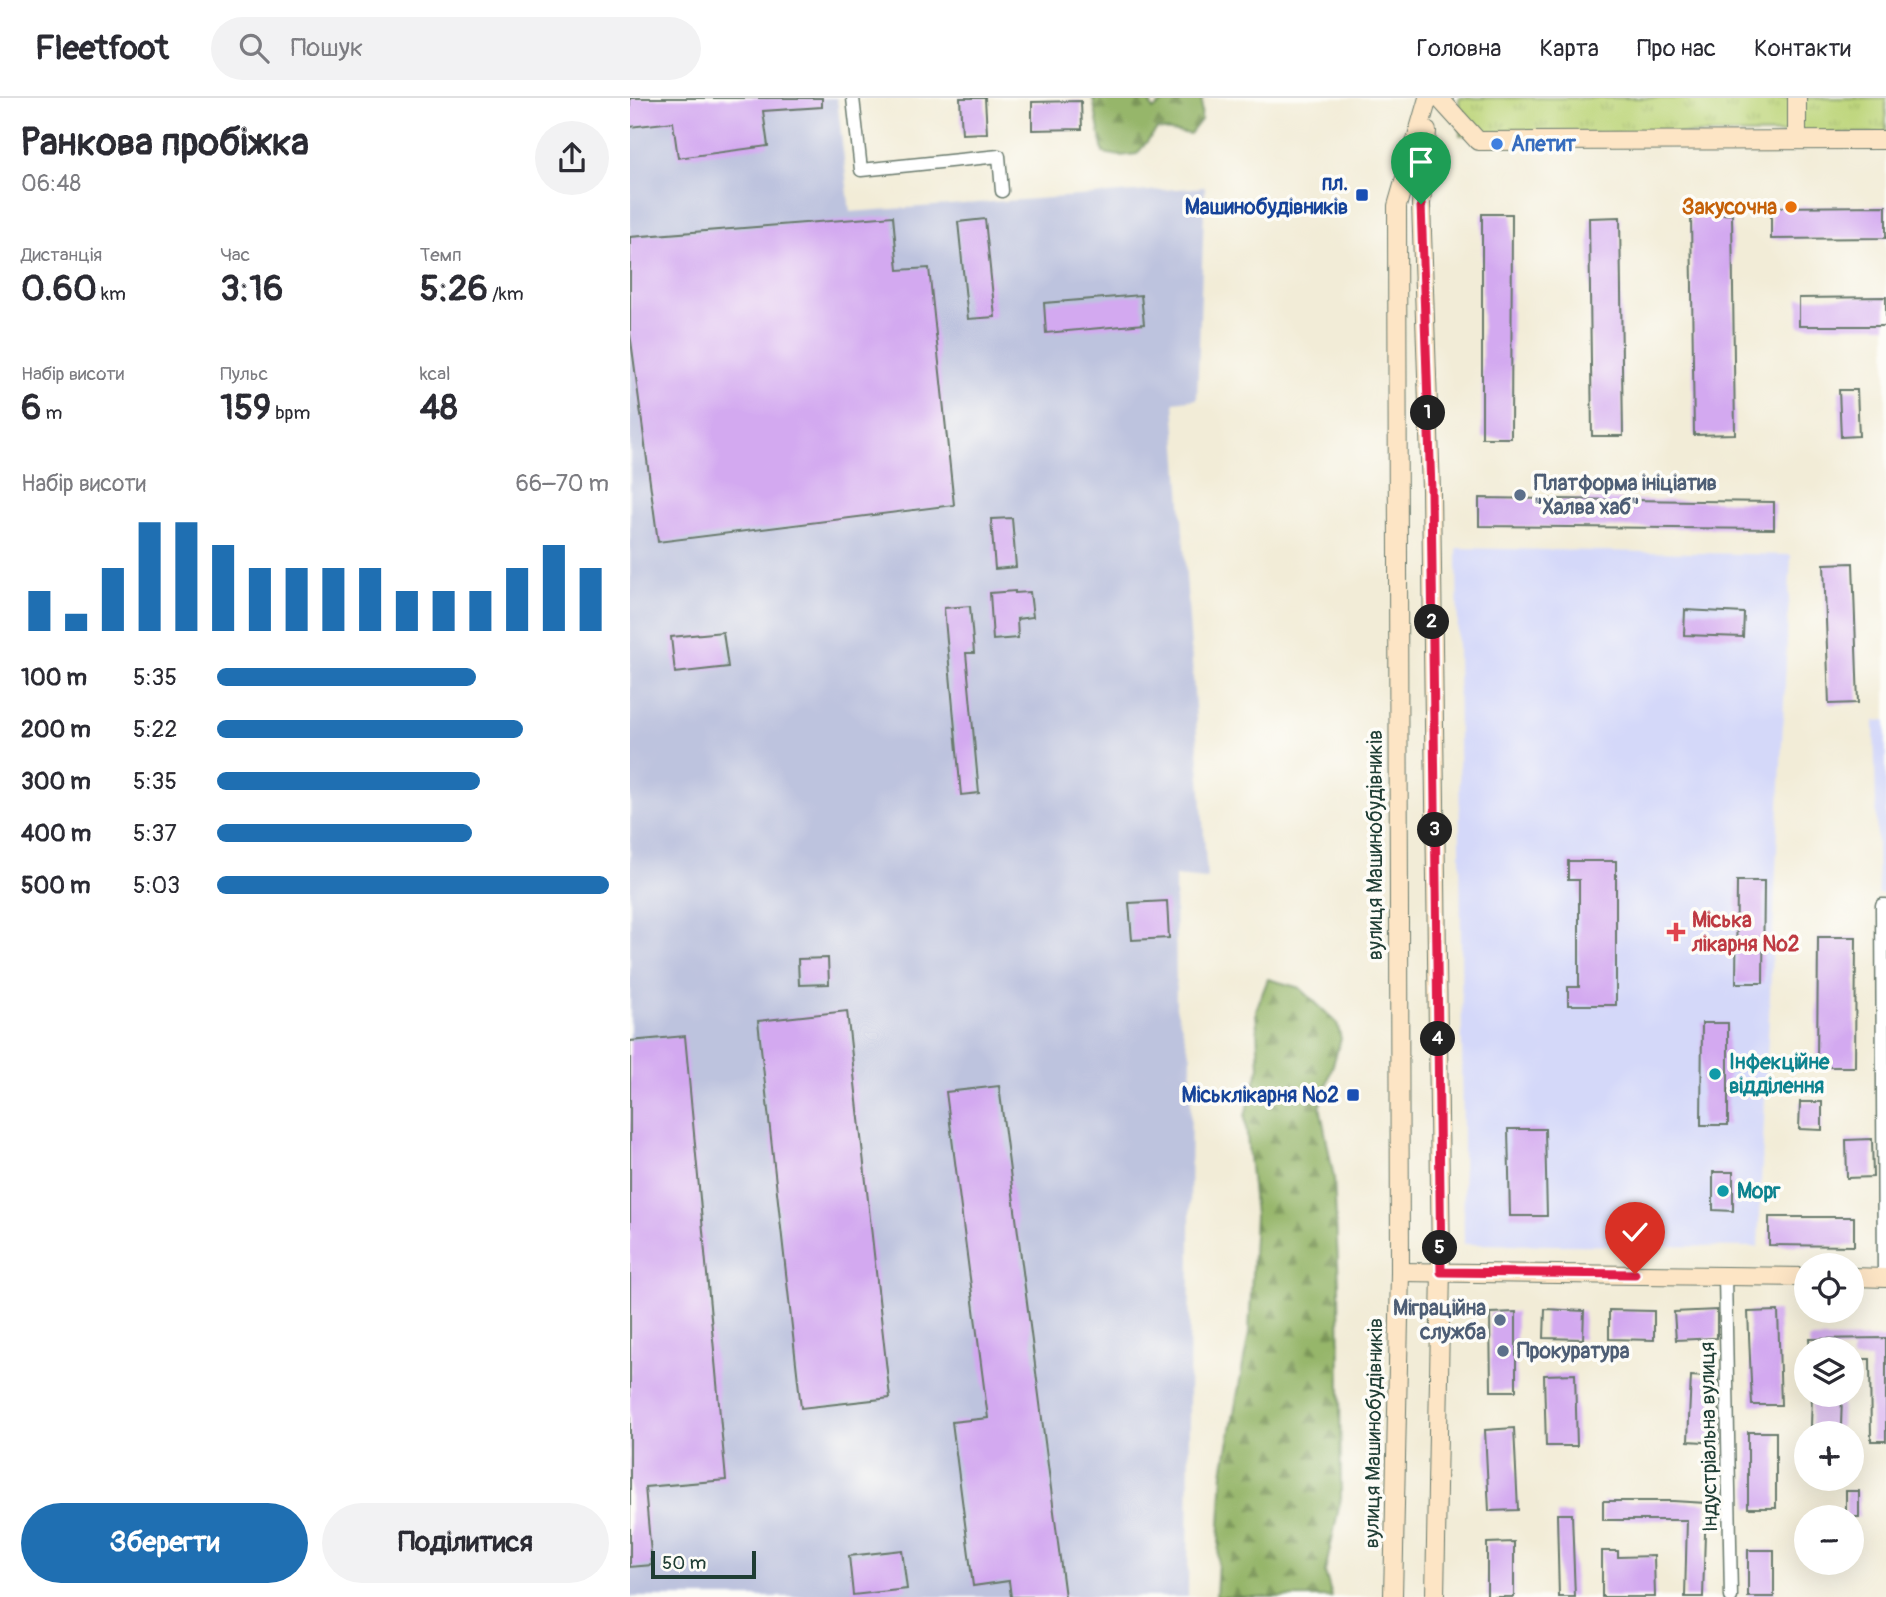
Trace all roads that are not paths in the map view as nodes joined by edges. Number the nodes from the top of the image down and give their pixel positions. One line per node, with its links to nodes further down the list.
1 (853, 98): 7 (street)
2 (1429, 98): 11 (street, вулиця Машинобудівників); 12 (street, вулиця Машинобудівників)
3 (1439, 98): 6 (street)
4 (1797, 98): 6 (street)
5 (1886, 140): 6 (street)
6 (1797, 141)
7 (1002, 191)
8 (1884, 905): 9 (street)
9 (1885, 1086): 10 (street)
10 (1885, 1190): 16 (street)
11 (1400, 1272): 12 (street); 17 (street, вулиця Машинобудівників)
12 (1441, 1272): 13 (street); 18 (street, вулиця Машинобудівників)
13 (1725, 1275): 14 (street); 19 (street, Індустріальна вулиця)
14 (1794, 1277)
15 (1864, 1277): 16 (street)
16 (1885, 1278)
17 (1393, 1597)
18 (1435, 1597)
19 (1731, 1597)

